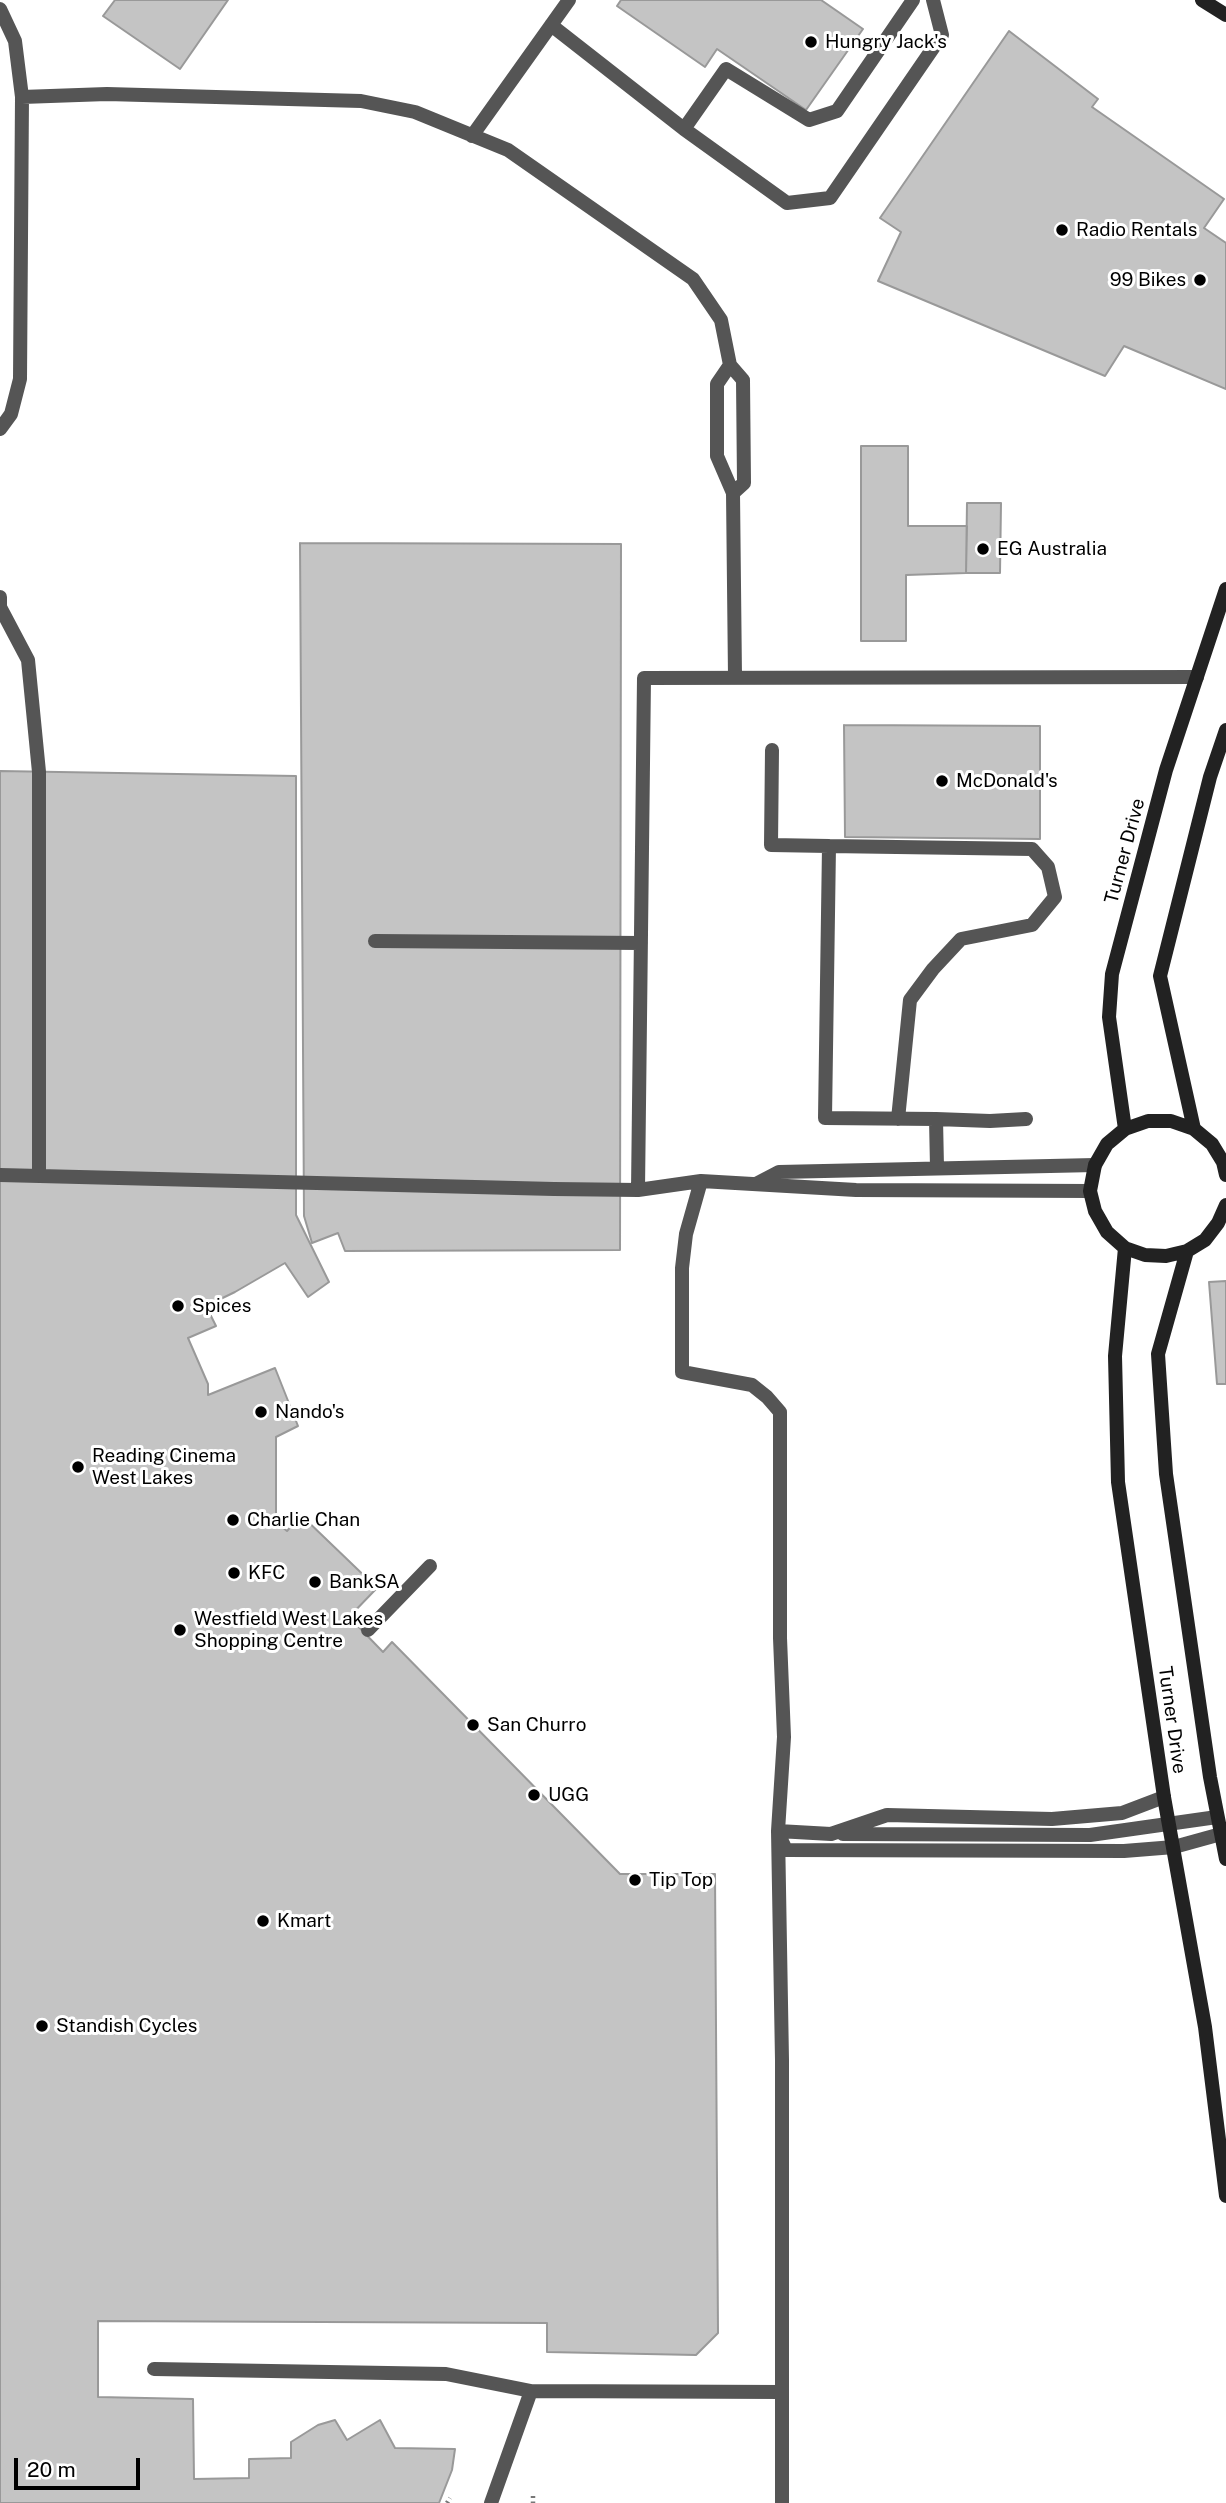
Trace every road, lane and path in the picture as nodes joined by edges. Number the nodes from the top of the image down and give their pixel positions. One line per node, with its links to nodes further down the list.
1 (569, 0): 7 (lane)
2 (913, 0): 9 (lane)
3 (933, 0): 9 (lane)
4 (1202, 0): 6 (street)
5 (0, 9): 8 (lane)
6 (1226, 15)
7 (551, 25): 9 (lane); 10 (lane)
8 (22, 97): 10 (lane); 12 (lane)
9 (684, 129)
10 (472, 136): 11 (lane)
11 (730, 365): 13 (lane); 13 (lane)
12 (0, 429)
13 (733, 494): 17 (lane)
14 (1226, 589): 18 (street, Turner Drive)
15 (0, 597): 16 (lane)
16 (0, 607): 33 (lane)
17 (735, 677): 18 (lane); 23 (lane)
18 (1197, 677): 27 (street, Turner Drive)
19 (1226, 730): 28 (street)
20 (772, 750): 21 (lane)
21 (829, 846): 24 (lane); 24 (lane)
22 (374, 941): 23 (lane)
23 (641, 943): 36 (lane)
24 (898, 1119): 25 (lane)
25 (936, 1119): 26 (lane); 30 (lane)
26 (1026, 1119)
27 (1125, 1129): 28 (street); 29 (street)
28 (1194, 1129): 32 (street)
29 (1095, 1165): 30 (lane); 37 (street)
30 (937, 1167): 35 (lane)
31 (0, 1175): 33 (lane)
32 (1226, 1175)
33 (39, 1176): 36 (lane)
34 (701, 1181): 35 (lane); 36 (lane); 47 (lane)
35 (755, 1185): 37 (lane)
36 (638, 1190)
37 (1090, 1191): 39 (street)
38 (1226, 1205): 40 (street)
39 (1125, 1248): 40 (street); 44 (street, Turner Drive)
40 (1187, 1251): 43 (street, Turner Drive)
41 (430, 1566): 42 (lane)
42 (368, 1630)
43 (1220, 1796): 45 (street, Turner Drive)
44 (1164, 1797): 46 (street, Turner Drive); 48 (lane)
45 (1217, 1817): 46 (lane); 49 (street, Turner Drive)
46 (1169, 1824): 48 (lane); 50 (street, Turner Drive)
47 (778, 1831): 48 (lane); 50 (lane); 55 (lane)
48 (831, 1834)
49 (1221, 1834): 50 (lane); 51 (street, Turner Drive)
50 (1174, 1847): 52 (street, Turner Drive)
51 (1226, 1859)
52 (1226, 2196)
53 (154, 2369): 54 (lane)
54 (531, 2391): 55 (lane); 57 (lane)
55 (782, 2392): 59 (lane)
56 (533, 2496): 58 (path)
57 (491, 2503)
58 (533, 2503)
59 (782, 2503)

